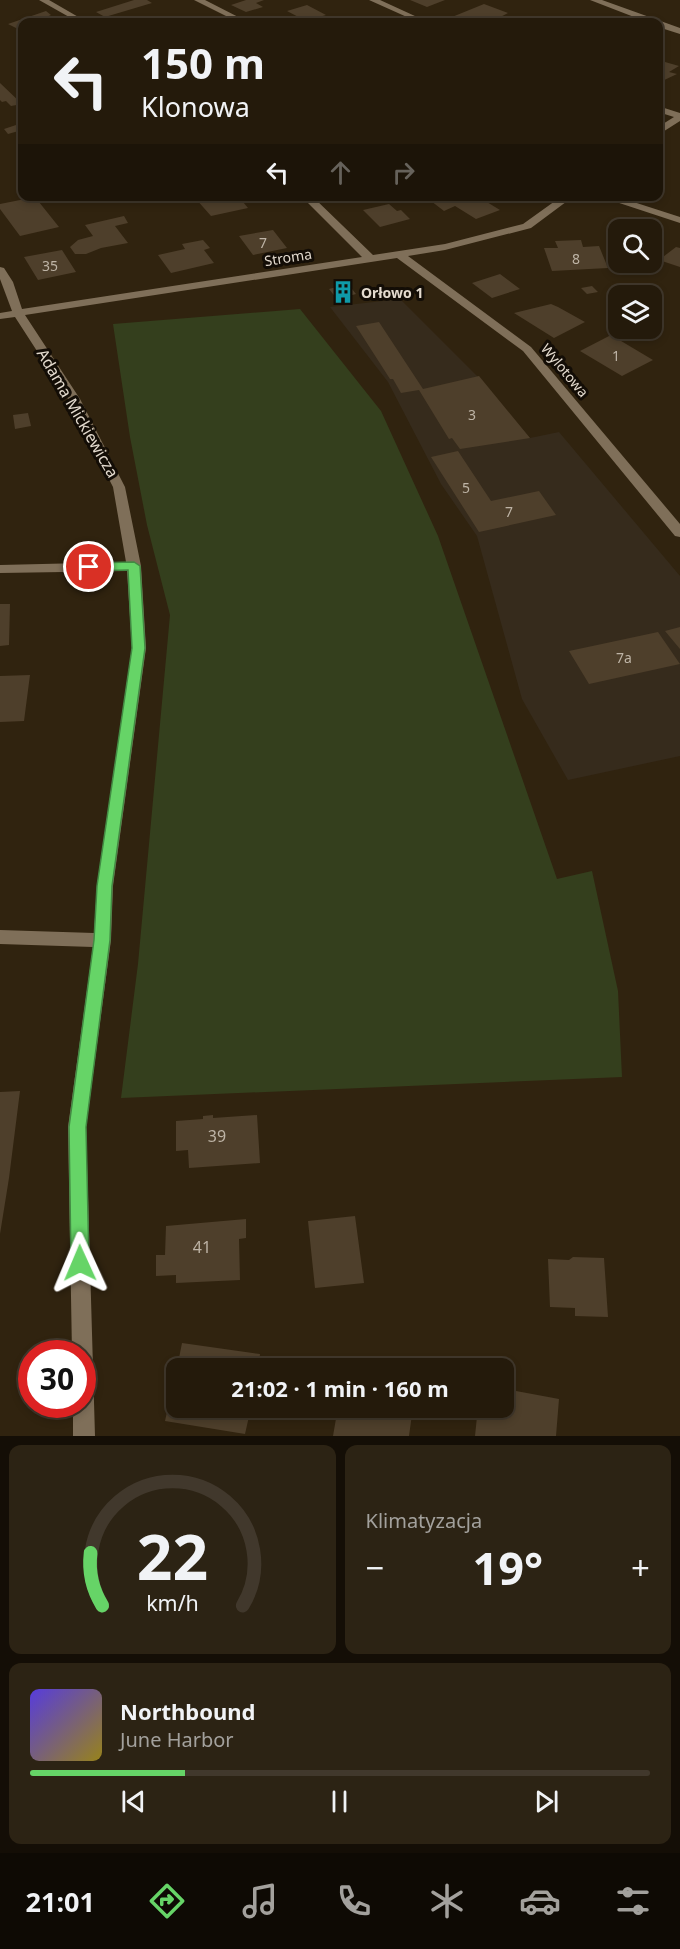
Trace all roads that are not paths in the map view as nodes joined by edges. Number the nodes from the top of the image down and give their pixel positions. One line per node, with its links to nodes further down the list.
1 (43, 0): 5 (street)
2 (198, 0): 6 (street)
3 (373, 0): 7 (street)
4 (594, 0): 8 (street)
5 (76, 18)
6 (236, 18)
7 (415, 18)
8 (643, 18)
9 (663, 26): 10 (street)
10 (680, 31)
11 (663, 111): 12 (street)
12 (680, 117): 13 (street)
13 (663, 129)
14 (311, 201): 19 (street)
15 (562, 201): 18 (street, Stroma)
16 (619, 201): 17 (street)
17 (680, 220)
18 (400, 255): 19 (street, Stroma); 23 (street, Wylotowa)
19 (372, 260): 21 (street, Stroma)
20 (0, 270): 21 (street, Adama Mickiewicza)
21 (18, 313): 22 (street, Stroma); 24 (street, Adama Mickiewicza)
22 (0, 316)
23 (680, 533)
24 (134, 566): 25 (street); 27 (street, Adama Mickiewicza)
25 (0, 569)
26 (0, 937): 27 (street)
27 (102, 940): 28 (street, Adama Mickiewicza)
28 (82, 1340)
29 (84, 1418): 30 (street, Adama Mickiewicza)
30 (84, 1436)

